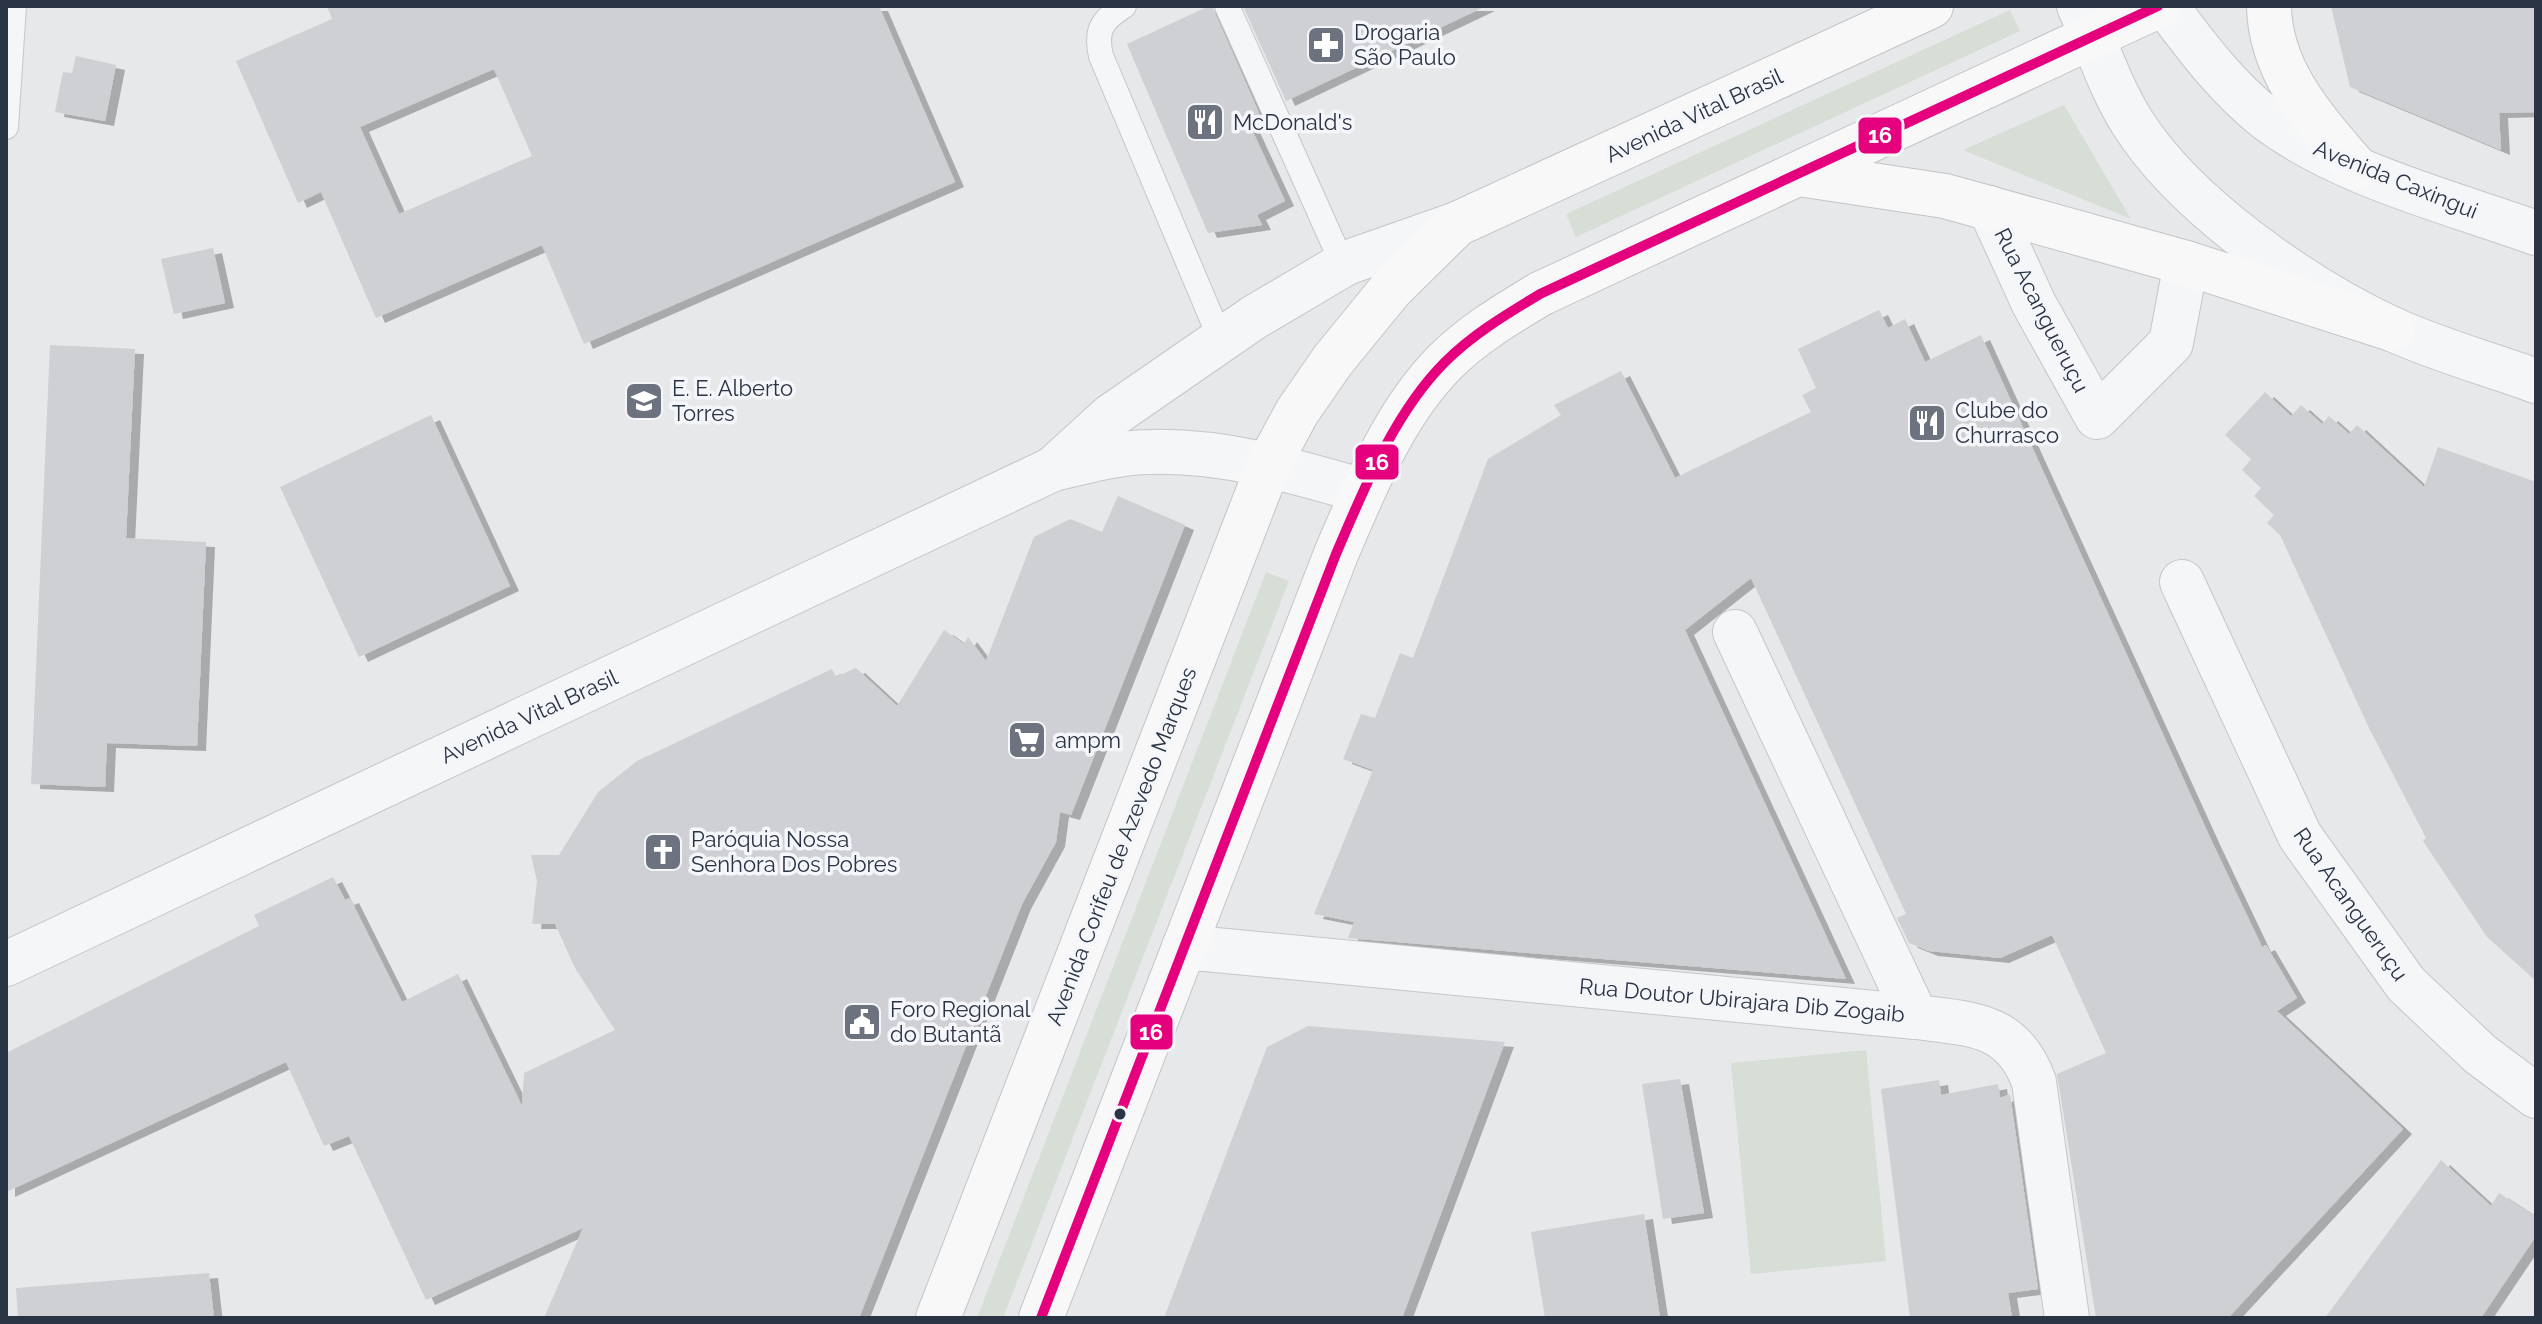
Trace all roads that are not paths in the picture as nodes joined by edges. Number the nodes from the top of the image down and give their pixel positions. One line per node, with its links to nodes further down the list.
1 (14, 6): 9 (lane)
2 (1124, 6): 18 (lane)
3 (1227, 6): 16 (lane)
4 (1931, 6): 13 (main road, Avenida Vital Brasil)
5 (2158, 6): 8 (main road)
6 (2166, 6): 10 (street, Avenida Caxingui)
7 (2269, 6): 10 (main road)
8 (2086, 21): 11 (main road); 17 (street)
9 (6, 127)
10 (2355, 167): 14 (street, Avenida Caxingui)
11 (1799, 174): 12 (main road); 22 (main road)
12 (1990, 208): 15 (main road); 15 (street, Rua Acangueruçu)
13 (1457, 224): 16 (street, Avenida Vital Brasil); 20 (main road, Avenida Vital Brasil)
14 (2536, 233)
15 (2186, 263): 17 (main road)
16 (1343, 265): 18 (street, Avenida Vital Brasil)
17 (2392, 329): 19 (street)
18 (1220, 338): 21 (street, Avenida Vital Brasil)
19 (2536, 381)
20 (1269, 464): 21 (street, Avenida Vital Brasil); 22 (street); 29 (main road, Avenida Corifeu de Azevedo Marques)
21 (1053, 469): 26 (street, Avenida Vital Brasil)
22 (1363, 491): 25 (main road)
23 (2182, 582): 28 (street, Rua Acangueruçu)
24 (1735, 632): 27 (street)
25 (1184, 947): 27 (street, Rua Doutor Ubirajara Dib Zogaib); 30 (main road)
26 (6, 964)
27 (1916, 1017): 31 (street, Rua Doutor Ubirajara Dib Zogaib)
28 (2536, 1096)
29 (938, 1318)
30 (1041, 1318)
31 (2067, 1318)

